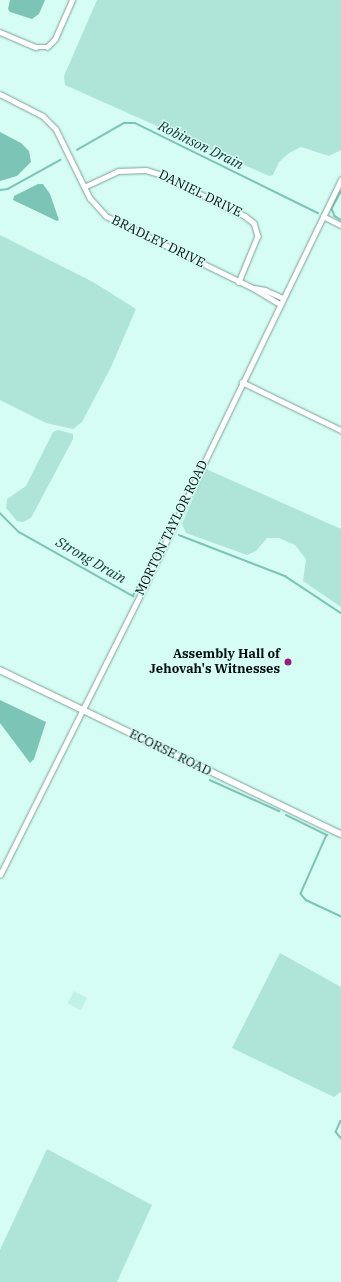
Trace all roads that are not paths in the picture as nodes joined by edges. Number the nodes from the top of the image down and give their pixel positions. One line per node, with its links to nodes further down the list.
1 (72, 0): 2 (street)
2 (0, 32)
3 (0, 94): 5 (street, BRADLEY DRIVE)
4 (341, 180): 6 (street, MORTON TAYLOR ROAD)
5 (84, 187): 8 (street, BRADLEY DRIVE); 8 (street, DANIEL DRIVE)
6 (323, 216): 7 (street); 10 (street, MORTON TAYLOR ROAD)
7 (341, 224)
8 (239, 282): 9 (street, BRADLEY DRIVE)
9 (253, 288): 10 (street, BRADLEY DRIVE); 11 (street, BRADLEY DRIVE)
10 (283, 298): 11 (street, MORTON TAYLOR ROAD)
11 (280, 304): 12 (street, MORTON TAYLOR ROAD)
12 (242, 382): 13 (street); 15 (street, MORTON TAYLOR ROAD)
13 (341, 430)
14 (0, 670): 15 (main road, ECORSE ROAD)
15 (82, 710): 16 (main road, ECORSE ROAD); 17 (street, MORTON TAYLOR ROAD)
16 (340, 832)
17 (0, 875)

